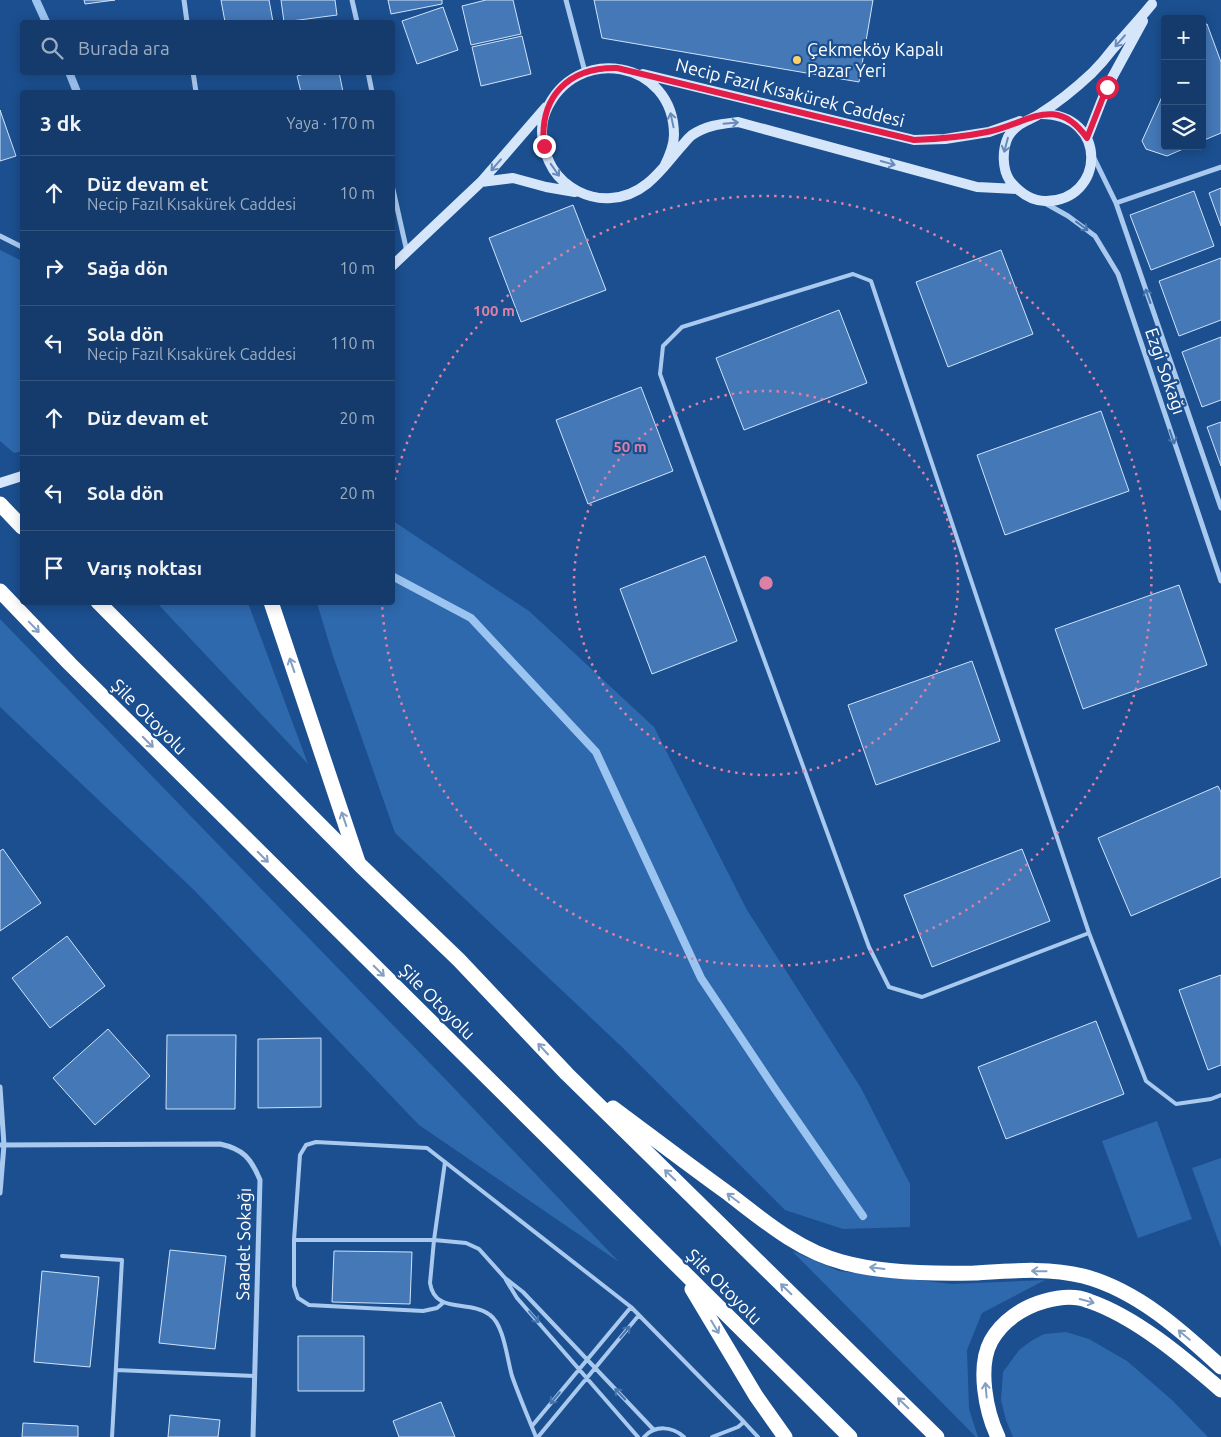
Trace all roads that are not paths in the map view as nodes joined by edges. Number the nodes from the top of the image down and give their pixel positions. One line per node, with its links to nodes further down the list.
1 (184, 0): 5 (street)
2 (352, 0): 6 (street)
3 (566, 0): 7 (street)
4 (1153, 2): 14 (street, one-way to 14); 16 (street)
5 (187, 20)
6 (357, 20)
7 (584, 72): 8 (street); 13 (street)
8 (632, 72): 15 (street, Necip Fazıl Kısakürek Caddesi); 18 (street, one-way to 8)
9 (193, 75): 11 (street)
10 (369, 75): 12 (street)
11 (196, 90)
12 (372, 90)
13 (550, 102): 20 (street, one-way to 20); 22 (street, one-way to 22)
14 (1040, 114): 15 (street); 16 (street)
15 (1028, 118): 21 (street, one-way to 21)
16 (1087, 138): 17 (street)
17 (1091, 152): 24 (street); 25 (street, Ezgi Sokağı)
18 (664, 167): 21 (street, one-way to 21); 22 (street)
19 (1221, 167): 25 (street)
20 (481, 182): 22 (street); 28 (street)
21 (1017, 189): 24 (street)
22 (581, 193)
23 (395, 198): 28 (street)
24 (1040, 201): 35 (street, Ezgi Sokağı, one-way to 35)
25 (1116, 202): 33 (street, Ezgi Sokağı, one-way to 25)
26 (0, 236): 27 (street)
27 (20, 246)
28 (408, 253): 29 (street)
29 (395, 264)
30 (20, 477): 31 (street)
31 (0, 483)
32 (0, 504): 34 (highway)
33 (1221, 508)
34 (20, 525)
35 (1221, 581)
36 (0, 591): 50 (highway, Şile Otoyolu, one-way to 50)
37 (101, 605): 39 (highway)
38 (272, 605): 39 (highway, one-way to 38)
39 (360, 865): 41 (highway, one-way to 39)
40 (1089, 933): 40 (lane); 43 (lane)
41 (567, 1074): 56 (highway, one-way to 41); 76 (highway, one-way to 41)
42 (0, 1087): 44 (street)
43 (1221, 1095)
44 (2, 1145): 46 (street); 60 (street, Saadet Sokağı)
45 (445, 1162): 47 (lane); 48 (lane); 53 (lane)
46 (0, 1193)
47 (294, 1240): 48 (lane); 52 (lane)
48 (434, 1240): 51 (lane); 52 (lane)
49 (62, 1256): 59 (lane)
50 (681, 1270): 74 (highway, one-way to 74); 75 (highway, Şile Otoyolu)
51 (505, 1278): 55 (lane); 58 (lane, one-way to 58)
52 (443, 1303): 64 (lane)
53 (630, 1307): 54 (lane); 55 (lane)
54 (639, 1315): 57 (lane, one-way to 54); 63 (lane)
55 (587, 1359): 57 (lane); 58 (lane)
56 (1221, 1367)
57 (595, 1368): 61 (lane); 65 (lane, one-way to 57)
58 (579, 1369): 61 (lane); 64 (lane, one-way to 64)
59 (116, 1370): 60 (lane); 66 (lane)
60 (254, 1376): 67 (street, Saadet Sokağı)
61 (587, 1378): 68 (lane); 69 (lane)
62 (1221, 1390): 77 (highway, one-way to 62)
63 (744, 1422): 72 (lane); 73 (lane)
64 (532, 1426): 68 (lane)
65 (654, 1430): 70 (lane); 71 (lane)
66 (112, 1437)
67 (252, 1437)
68 (537, 1437)
69 (638, 1437)
70 (644, 1437)
71 (684, 1437)
72 (712, 1437)
73 (758, 1437)
74 (785, 1437)
75 (850, 1437)
76 (937, 1437)
77 (998, 1437)

